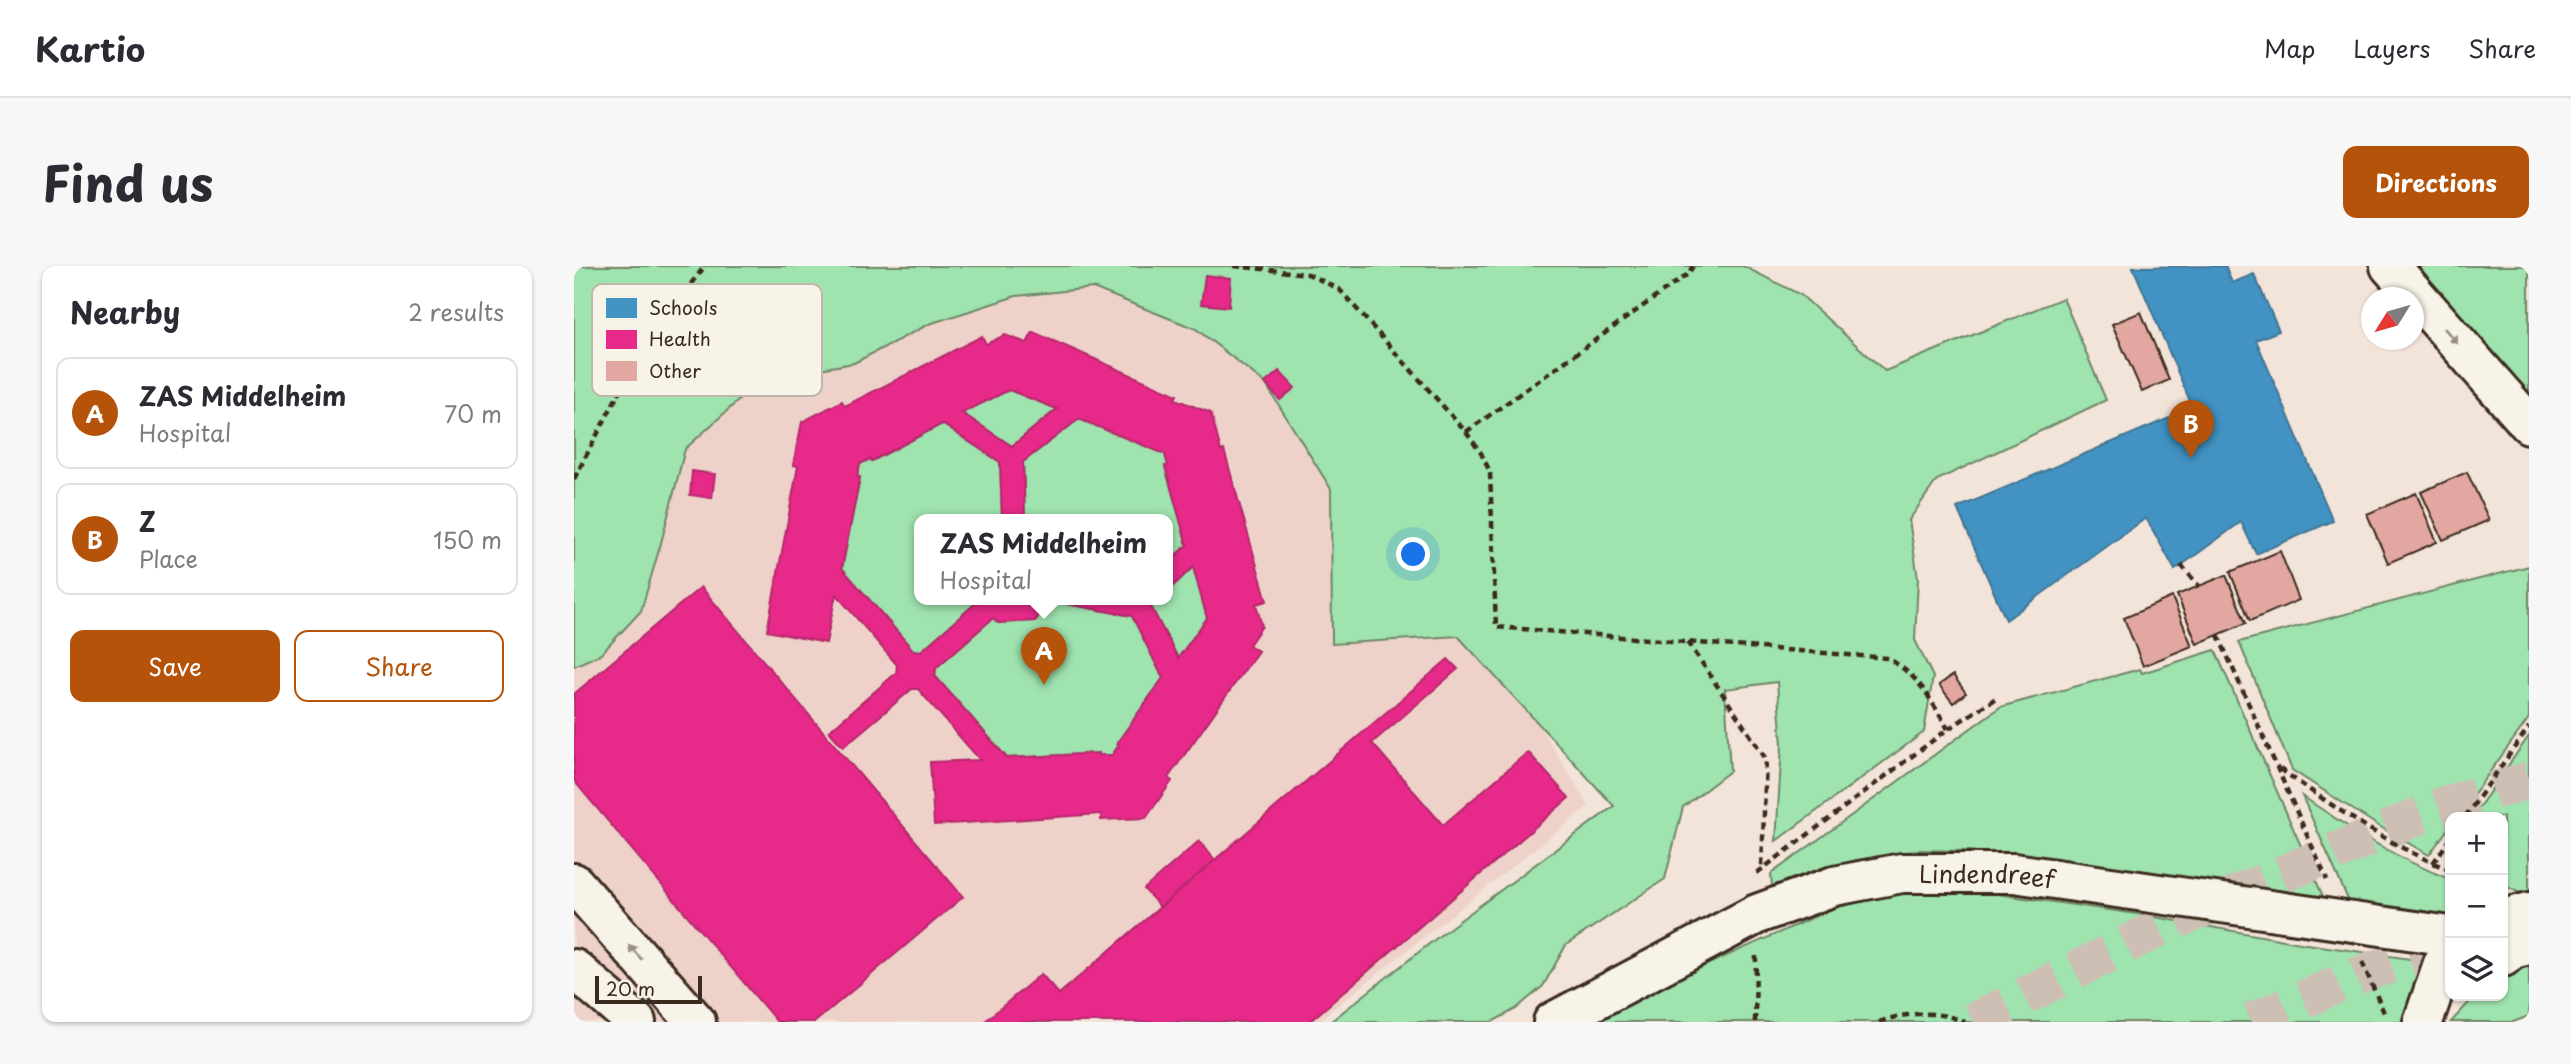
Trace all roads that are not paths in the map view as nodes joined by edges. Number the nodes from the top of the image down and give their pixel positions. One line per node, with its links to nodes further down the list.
1 (2390, 266): 2 (street, one-way to 2)
2 (2529, 424)
3 (574, 883): 11 (street, one-way to 3)
4 (2529, 912): 6 (street)
5 (2445, 935): 12 (street, Lindendreef)
6 (2510, 943)
7 (2445, 959): 13 (street)
8 (574, 969): 10 (street)
9 (2449, 1001): 13 (street)
10 (636, 1022)
11 (696, 1022)
12 (1553, 1022)
13 (2425, 1022)

